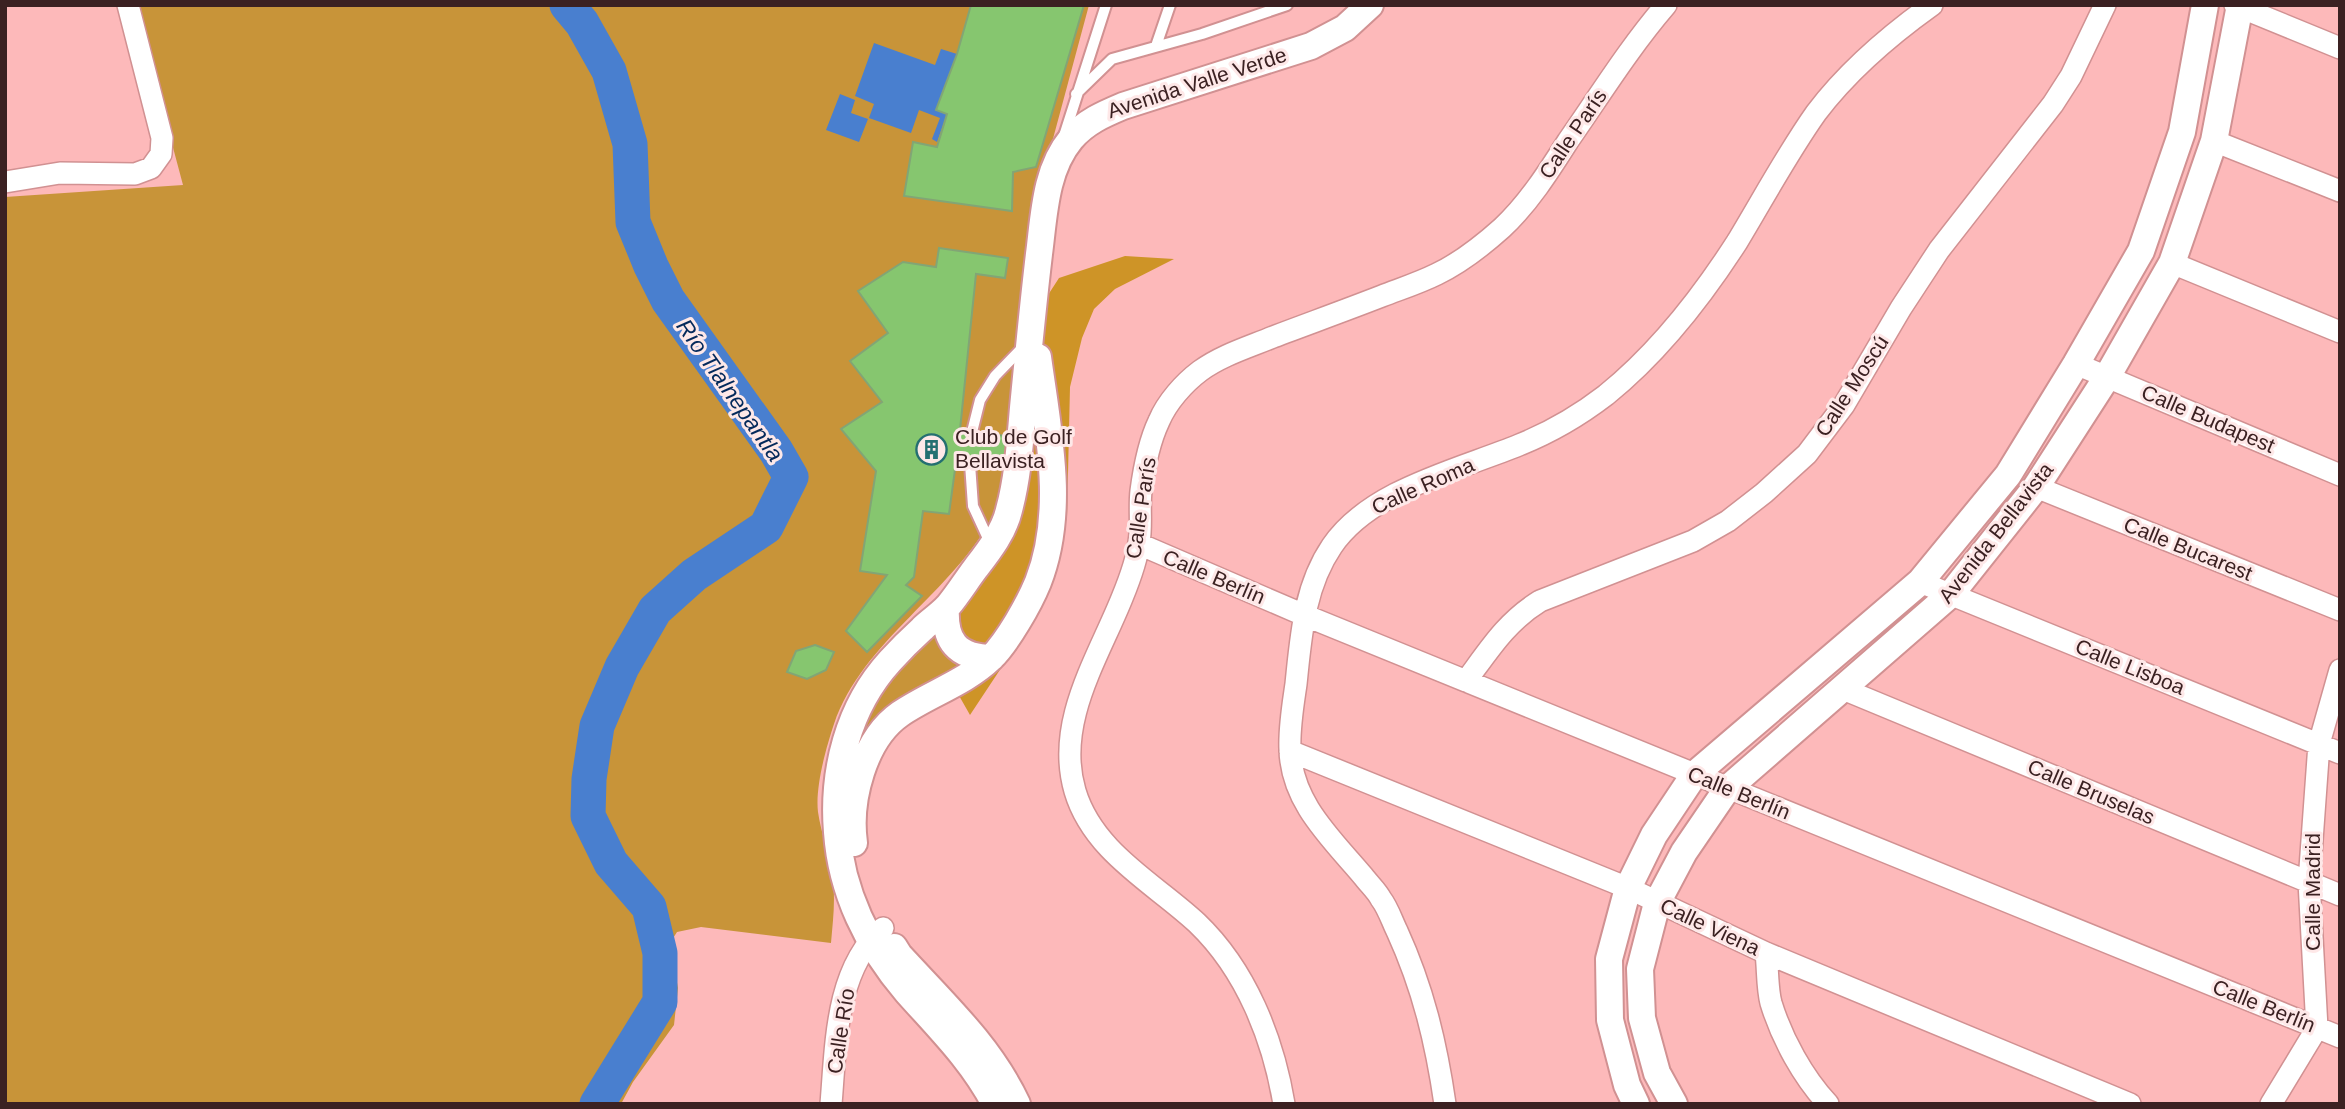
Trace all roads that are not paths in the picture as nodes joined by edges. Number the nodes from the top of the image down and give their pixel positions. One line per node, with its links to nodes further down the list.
1 (128, 5): 16 (street)
2 (1107, 5): 13 (lane)
3 (1170, 5): 11 (lane)
4 (1287, 5): 11 (lane)
5 (1370, 5): 15 (street, Avenida Valle Verde)
6 (1666, 5): 28 (street, Calle París)
7 (1932, 5): 34 (street, Calle Roma)
8 (2105, 5): 37 (street, Calle Moscú)
9 (2205, 5): 22 (street, Avenida Bellavista)
10 (2239, 6): 12 (street); 14 (street, Avenida Bellavista)
11 (1156, 46): 13 (lane)
12 (2340, 48)
13 (1076, 94): 15 (lane)
14 (2214, 141): 17 (street); 18 (street, Avenida Bellavista)
15 (1056, 165): 19 (street, Avenida Valle Verde)
16 (5, 182)
17 (2340, 191)
18 (2172, 263): 20 (street); 23 (street, Avenida Bellavista)
19 (1032, 310): 21 (street, Avenida Valle Verde); 35 (street, Avenida Valle Verde)
20 (2340, 332)
21 (1029, 340): 24 (lane); 29 (street, Avenida Valle Verde)
22 (2076, 364): 23 (street, Calle Budapest); 30 (street, Avenida Bellavista)
23 (2107, 377): 26 (street, Calle Budapest); 27 (street, Avenida Bellavista)
24 (972, 432)
25 (970, 464): 29 (lane)
26 (2340, 475)
27 (2036, 487): 31 (street, Avenida Bellavista); 33 (street, Calle Bucarest)
28 (1139, 544): 34 (street, Calle Berlín); 55 (street, Calle París)
29 (992, 547): 32 (street, Avenida Valle Verde)
30 (1920, 582): 31 (street, Calle Lisboa); 42 (street, Avenida Bellavista)
31 (1951, 594): 38 (street, Avenida Bellavista); 39 (street, Calle Lisboa)
32 (946, 608): 35 (street); 48 (street, Avenida Valle Verde)
33 (2340, 610)
34 (1304, 615): 37 (street, Calle Berlín); 40 (street, Calle Roma)
35 (990, 658): 48 (street, Avenida Valle Verde)
36 (2340, 670): 39 (street, Calle Madrid)
37 (1466, 681): 42 (street, Calle Berlín)
38 (1843, 689): 43 (street, Avenida Bellavista); 44 (street, Calle Bruselas)
39 (2319, 744): 41 (street, Calle Lisboa); 44 (street, Calle Madrid)
40 (1290, 751): 45 (street, Calle Viena); 56 (street, Calle Roma)
41 (2340, 753)
42 (1694, 775): 43 (street, Calle Berlín); 45 (street, Avenida Bellavista)
43 (1727, 789): 47 (street, Avenida Bellavista); 50 (street, Calle Berlín)
44 (2309, 882): 46 (street, Calle Bruselas); 50 (street, Calle Madrid)
45 (1628, 888): 47 (street, Calle Viena); 57 (street, Avenida Bellavista)
46 (2340, 895)
47 (1657, 903): 49 (street, Calle Viena); 58 (street, Avenida Bellavista)
48 (876, 934): 52 (street, Calle Río); 53 (street, Avenida Valle Verde); 54 (street, Avenida Valle Verde)
49 (1766, 953): 59 (street); 60 (street, Calle Viena)
50 (2317, 1028): 51 (street, Calle Berlín); 61 (street)
51 (2340, 1037)
52 (831, 1104)
53 (995, 1104)
54 (1017, 1104)
55 (1284, 1104)
56 (1445, 1104)
57 (1636, 1104)
58 (1674, 1104)
59 (1828, 1104)
60 (2130, 1104)
61 (2271, 1104)

